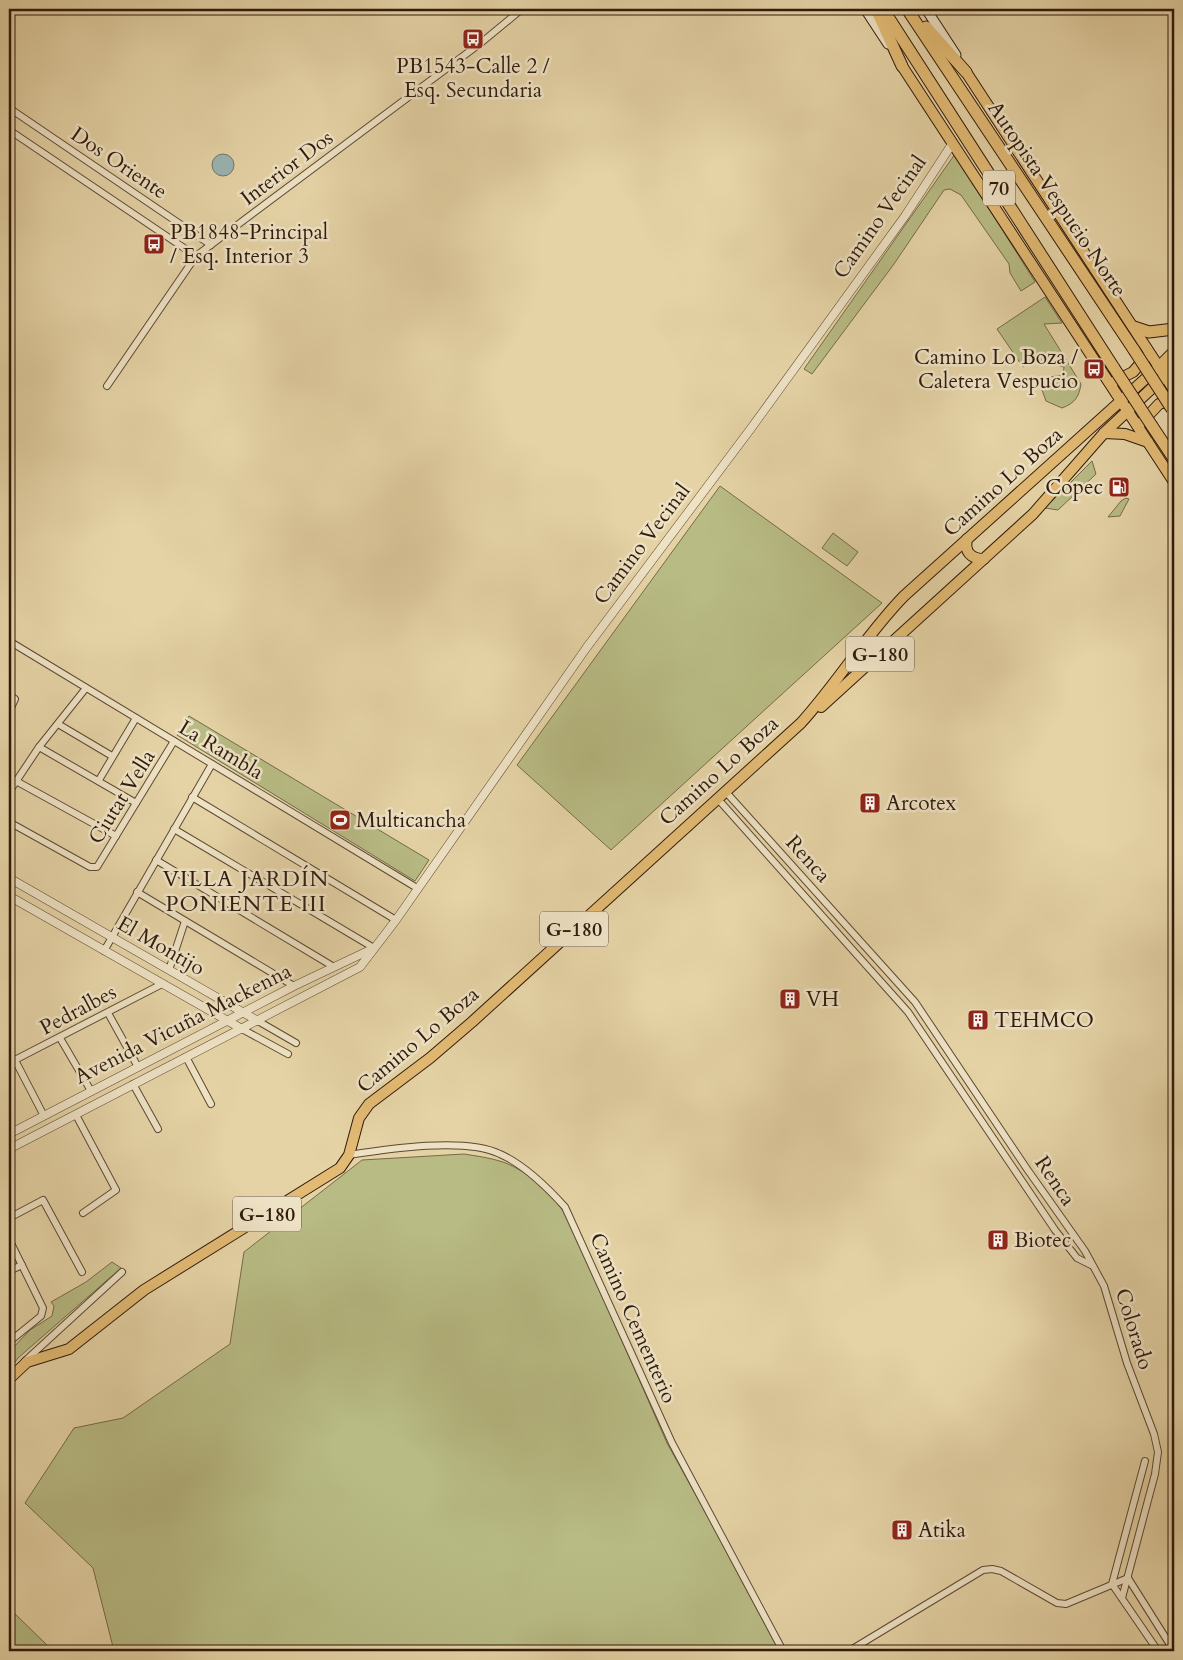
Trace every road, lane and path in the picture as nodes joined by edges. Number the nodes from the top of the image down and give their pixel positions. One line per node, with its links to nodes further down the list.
1 (522, 9): 12 (street, Interior Dos)
2 (865, 9): 7 (main road)
3 (876, 9): 7 (highway)
4 (883, 9): 29 (highway, Autopista Vespucio Norte / 70, bridge)
5 (908, 9): 8 (highway); 24 (highway, Autopista Vespucio Norte / 70, bridge)
6 (926, 9): 8 (main road)
7 (902, 66): 11 (main road)
8 (966, 72): 14 (main road)
9 (9, 108): 12 (street, Dos Oriente)
10 (9, 130): 13 (street, Dos Oriente)
11 (952, 144): 20 (main road); 57 (street, Camino Vecinal)
12 (212, 245): 13 (street, Interior Dos)
13 (196, 256): 21 (street, Interior Dos)
14 (1134, 328): 15 (highway); 16 (main road)
15 (1174, 328)
16 (1149, 351): 19 (main road); 20 (main road)
17 (1174, 352): 19 (highway, G-180)
18 (1174, 367): 19 (highway, G-180)
19 (1162, 371): 22 (main road); 23 (main road, Camino Lo Boza / G-180); 25 (main road, Camino Lo Boza / G-180)
20 (1109, 382): 23 (main road)
21 (107, 386)
22 (1174, 390)
23 (1120, 400): 25 (main road); 31 (main road, Camino Lo Boza / G-180)
24 (1174, 406): 26 (main road)
25 (1128, 411): 26 (main road); 27 (main road, Camino Lo Boza / G-180)
26 (1139, 429): 28 (main road)
27 (1104, 432): 28 (main road); 32 (main road, Camino Lo Boza / G-180)
28 (1148, 442): 30 (main road)
29 (1174, 460)
30 (1174, 482)
31 (967, 539): 32 (main road); 38 (main road, Camino Lo Boza / G-180)
32 (984, 559): 38 (main road, Camino Lo Boza / G-180)
33 (9, 641): 34 (street, La Rambla)
34 (86, 688): 37 (street, La Rambla); 39 (street)
35 (9, 694): 36 (street)
36 (9, 712)
37 (136, 718): 40 (street, La Rambla); 42 (street)
38 (800, 723): 47 (main road, Camino Lo Boza / G-180)
39 (58, 724): 41 (street); 42 (street)
40 (174, 741): 43 (street, La Rambla); 49 (street, Ciutat Vella)
41 (39, 747): 44 (street); 45 (street)
42 (112, 756): 44 (street)
43 (212, 764): 48 (street); 57 (street, La Rambla)
44 (99, 780): 49 (street)
45 (16, 781): 46 (street); 52 (street)
46 (9, 792)
47 (721, 795): 53 (street, Renca); 54 (street, Renca); 92 (main road, Camino Lo Boza / G-180)
48 (192, 797): 51 (street); 60 (street)
49 (136, 803): 52 (street, Ciutat Vella)
50 (9, 822): 52 (street, Ciutat Vella)
51 (174, 828): 55 (street); 63 (street)
52 (116, 836)
53 (777, 849): 54 (street); 64 (street, Renca)
54 (769, 856): 66 (street, Renca)
55 (156, 860): 58 (street); 67 (street)
56 (9, 878): 62 (street, El Montijo)
57 (417, 888): 60 (street, Camino Vecinal)
58 (138, 892): 61 (street); 62 (street)
59 (9, 896): 65 (street, El Montijo)
60 (396, 920): 63 (street, Camino Vecinal)
61 (185, 921): 69 (street); 71 (street)
62 (112, 937): 65 (street); 69 (street, El Montijo)
63 (374, 948): 67 (street, Avenida Vicuña Mackenna); 68 (street, Camino Vecinal)
64 (868, 948): 66 (street); 95 (street, Renca)
65 (104, 950): 70 (street, El Montijo)
66 (860, 956): 96 (street, Renca)
67 (334, 967): 71 (street, Avenida Vicuña Mackenna)
68 (360, 967): 75 (street, Avenida Vicuña Mackenna)
69 (169, 970): 73 (street, El Montijo)
70 (162, 984): 72 (street, Pedralbes); 74 (street, El Montijo)
71 (294, 986): 73 (street, Avenida Vicuña Mackenna)
72 (108, 1012): 77 (street, Pedralbes); 82 (street)
73 (243, 1012): 74 (street, Avenida Vicuña Mackenna); 75 (street, El Montijo)
74 (227, 1021): 76 (street, El Montijo); 82 (street, Avenida Vicuña Mackenna)
75 (258, 1021): 76 (street, Avenida Vicuña Mackenna); 78 (street, El Montijo)
76 (242, 1029): 79 (street, El Montijo); 80 (street, Avenida Vicuña Mackenna)
77 (60, 1038): 81 (street, Pedralbes); 84 (street)
78 (296, 1043)
79 (288, 1054)
80 (186, 1057): 83 (street, Avenida Vicuña Mackenna); 86 (street)
81 (12, 1062): 88 (street)
82 (138, 1067): 84 (street, Avenida Vicuña Mackenna)
83 (133, 1084): 87 (street, Avenida Vicuña Mackenna); 89 (street)
84 (91, 1091): 85 (street, Avenida Vicuña Mackenna)
85 (69, 1103): 87 (street); 88 (street, Avenida Vicuña Mackenna)
86 (211, 1104)
87 (76, 1115): 91 (street, Avenida Vicuña Mackenna); 93 (street)
88 (44, 1116): 90 (street, Avenida Vicuña Mackenna)
89 (158, 1129)
90 (9, 1134)
91 (9, 1149)
92 (349, 1155): 104 (main road, Camino Lo Boza / G-180); 110 (street, Camino Cementerio)
93 (83, 1213)
94 (9, 1218): 101 (street)
95 (1064, 1224): 96 (street); 99 (street, Renca)
96 (1055, 1230): 99 (street, Renca)
97 (9, 1239): 98 (street)
98 (22, 1265): 100 (street); 103 (street)
99 (1091, 1265): 107 (street, Colorado)
100 (9, 1271)
101 (82, 1272)
102 (122, 1272): 104 (street, Camino Lo Boza)
103 (9, 1342)
104 (21, 1366): 105 (main road, Camino Lo Boza / G-180)
105 (9, 1379)
106 (1144, 1461): 108 (street)
107 (1128, 1578): 108 (street); 109 (street, Colorado); 113 (street)
108 (1112, 1584): 109 (street); 111 (street)
109 (1122, 1598): 112 (street)
110 (783, 1651)
111 (849, 1651)
112 (1158, 1651)
113 (1174, 1651)

